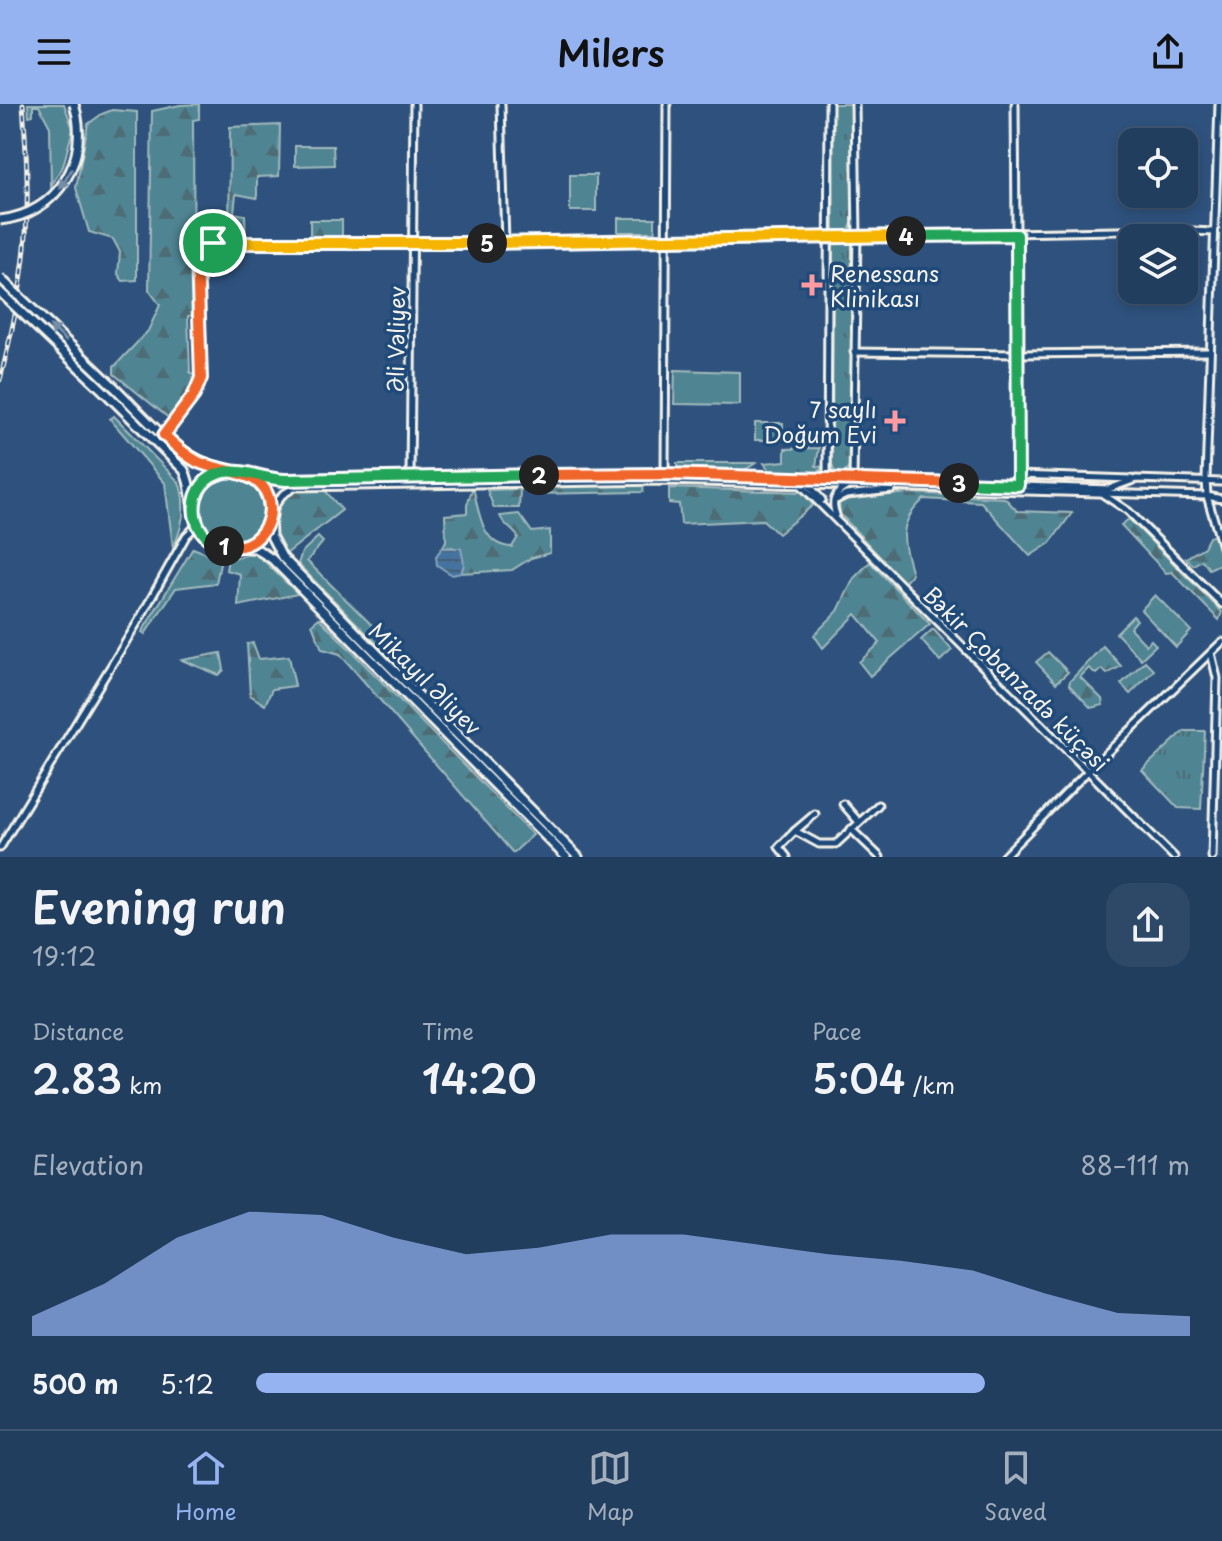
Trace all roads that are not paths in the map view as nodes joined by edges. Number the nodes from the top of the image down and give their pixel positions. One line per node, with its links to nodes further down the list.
1 (74, 104): 9 (main road, one-way to 9, bridge)
2 (414, 104): 16 (street, Əli Vəliyev)
3 (501, 104): 15 (street)
4 (667, 104): 14 (street)
5 (829, 104): 13 (street)
6 (855, 104): 12 (street)
7 (1015, 104): 11 (street)
8 (1219, 104): 10 (street)
9 (0, 220)
10 (1214, 232): 11 (street); 20 (street)
11 (1017, 235): 12 (street); 21 (street)
12 (857, 236): 13 (street); 19 (street)
13 (829, 237): 14 (street); 27 (street)
14 (666, 239): 15 (street); 25 (street)
15 (505, 243): 16 (street)
16 (413, 244): 22 (street); 26 (street, Əli Vəliyev)
17 (0, 278): 22 (main road, one-way to 17, bridge)
18 (0, 292): 42 (main road, bridge)
19 (854, 352): 21 (street); 28 (street)
20 (1210, 352): 21 (street); 30 (street)
21 (1018, 354): 24 (street)
22 (164, 435): 23 (main road)
23 (240, 472): 26 (street); 42 (main road); 43 (main road)
24 (1018, 475): 29 (street); 35 (street)
25 (665, 477): 26 (street); 31 (street); 43 (street)
26 (410, 478)
27 (827, 478): 28 (street); 31 (street); 34 (street)
28 (853, 479): 35 (street); 36 (street)
29 (1136, 479): 30 (street); 35 (street)
30 (1206, 479): 32 (street); 39 (street)
31 (801, 481): 33 (street); 44 (street)
32 (1222, 482)
33 (809, 484): 34 (street); 44 (street)
34 (830, 485): 36 (street)
35 (1018, 485)
36 (847, 486): 37 (street); 41 (street)
37 (915, 488): 38 (street); 41 (street)
38 (1104, 494): 39 (street); 48 (street)
39 (1207, 496): 40 (street); 47 (street)
40 (1222, 499)
41 (833, 504): 44 (street)
42 (194, 513): 45 (main road)
43 (270, 514): 46 (main road); 60 (main road, Mikayıl Əliyev)
44 (838, 520): 51 (street, Bəkir Çobanzadə küçəsi)
45 (197, 525): 46 (main road); 58 (street)
46 (237, 547): 59 (main road, Mikayıl Əliyev)
47 (1222, 547)
48 (1222, 604)
49 (1222, 642): 50 (street)
50 (1211, 653): 51 (street); 65 (street)
51 (1088, 771): 63 (street); 64 (street, Bəkir Çobanzadə küçəsi)
52 (843, 804): 55 (street)
53 (878, 805): 55 (street)
54 (815, 814): 57 (street)
55 (858, 821): 56 (street)
56 (851, 829): 57 (street); 62 (street)
57 (795, 831): 61 (street)
58 (0, 848)
59 (566, 857)
60 (578, 857)
61 (787, 857)
62 (880, 857)
63 (1003, 857)
64 (1174, 857)
65 (1212, 857)

